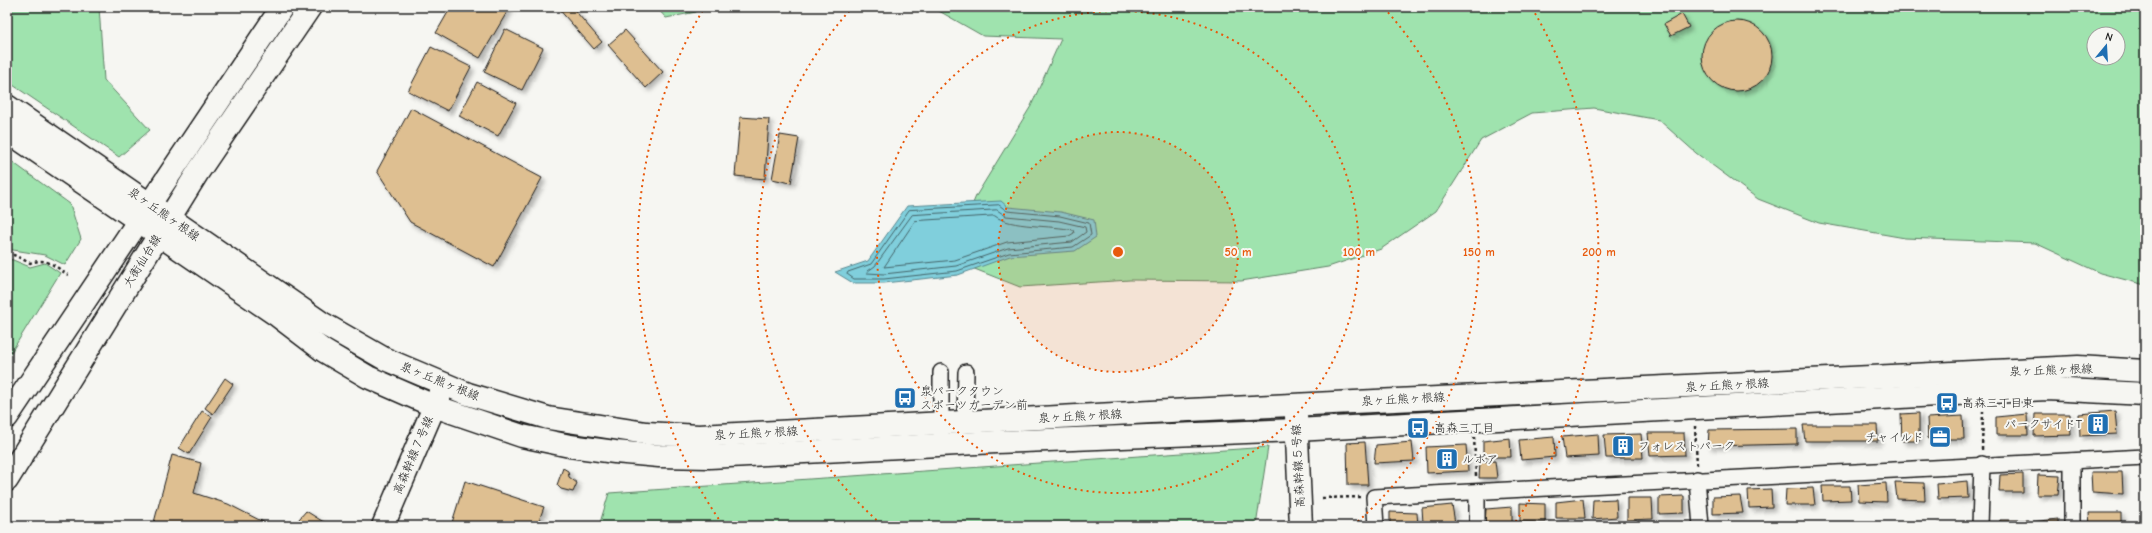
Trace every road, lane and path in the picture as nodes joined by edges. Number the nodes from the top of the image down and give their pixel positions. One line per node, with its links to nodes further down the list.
1 (282, 7): 5 (main road, 大衡仙台線)
2 (310, 7): 6 (main road, 大衡仙台線)
3 (7, 106): 5 (main road, 泉ヶ丘熊ヶ根線)
4 (7, 131): 5 (main road, 泉ヶ丘熊ヶ根線)
5 (144, 213): 6 (main road, 泉ヶ丘熊ヶ根線); 17 (main road, 大衡仙台線)
6 (164, 226): 12 (main road, 泉ヶ丘熊ヶ根線); 15 (main road, 泉ヶ丘熊ヶ根線); 28 (main road, 大衡仙台線)
7 (7, 257): 8 (path)
8 (68, 275)
9 (2145, 371): 14 (main road, 泉ヶ丘熊ヶ根線)
10 (941, 372): 19 (street)
11 (966, 372): 18 (street)
12 (443, 385): 15 (main road, 高森幹線７号線); 19 (main road, 泉ヶ丘熊ヶ根線)
13 (2145, 394): 21 (main road, 泉ヶ丘熊ヶ根線)
14 (1295, 405): 18 (main road, 泉ヶ丘熊ヶ根線); 21 (main road, 高森幹線５号線)
15 (434, 406): 23 (main road, 泉ヶ丘熊ヶ根線); 32 (main road, 高森幹線７号線)
16 (1983, 408): 26 (path)
17 (7, 417)
18 (965, 422): 19 (main road, 泉ヶ丘熊ヶ根線)
19 (940, 423): 23 (street)
20 (1695, 424): 27 (path)
21 (1296, 430): 23 (main road, 泉ヶ丘熊ヶ根線); 33 (main road, 高森幹線５号線)
22 (1474, 435): 29 (path)
23 (942, 446)
24 (2145, 457): 25 (street)
25 (2072, 460): 26 (street); 38 (street)
26 (1982, 464): 27 (street); 37 (street)
27 (1697, 479): 29 (street); 36 (street)
28 (7, 480)
29 (1477, 493): 30 (street); 35 (street)
30 (1374, 497): 31 (path); 34 (street)
31 (1322, 498)
32 (383, 526)
33 (1301, 526)
34 (1376, 526)
35 (1477, 526)
36 (1700, 526)
37 (1980, 526)
38 (2072, 526)

